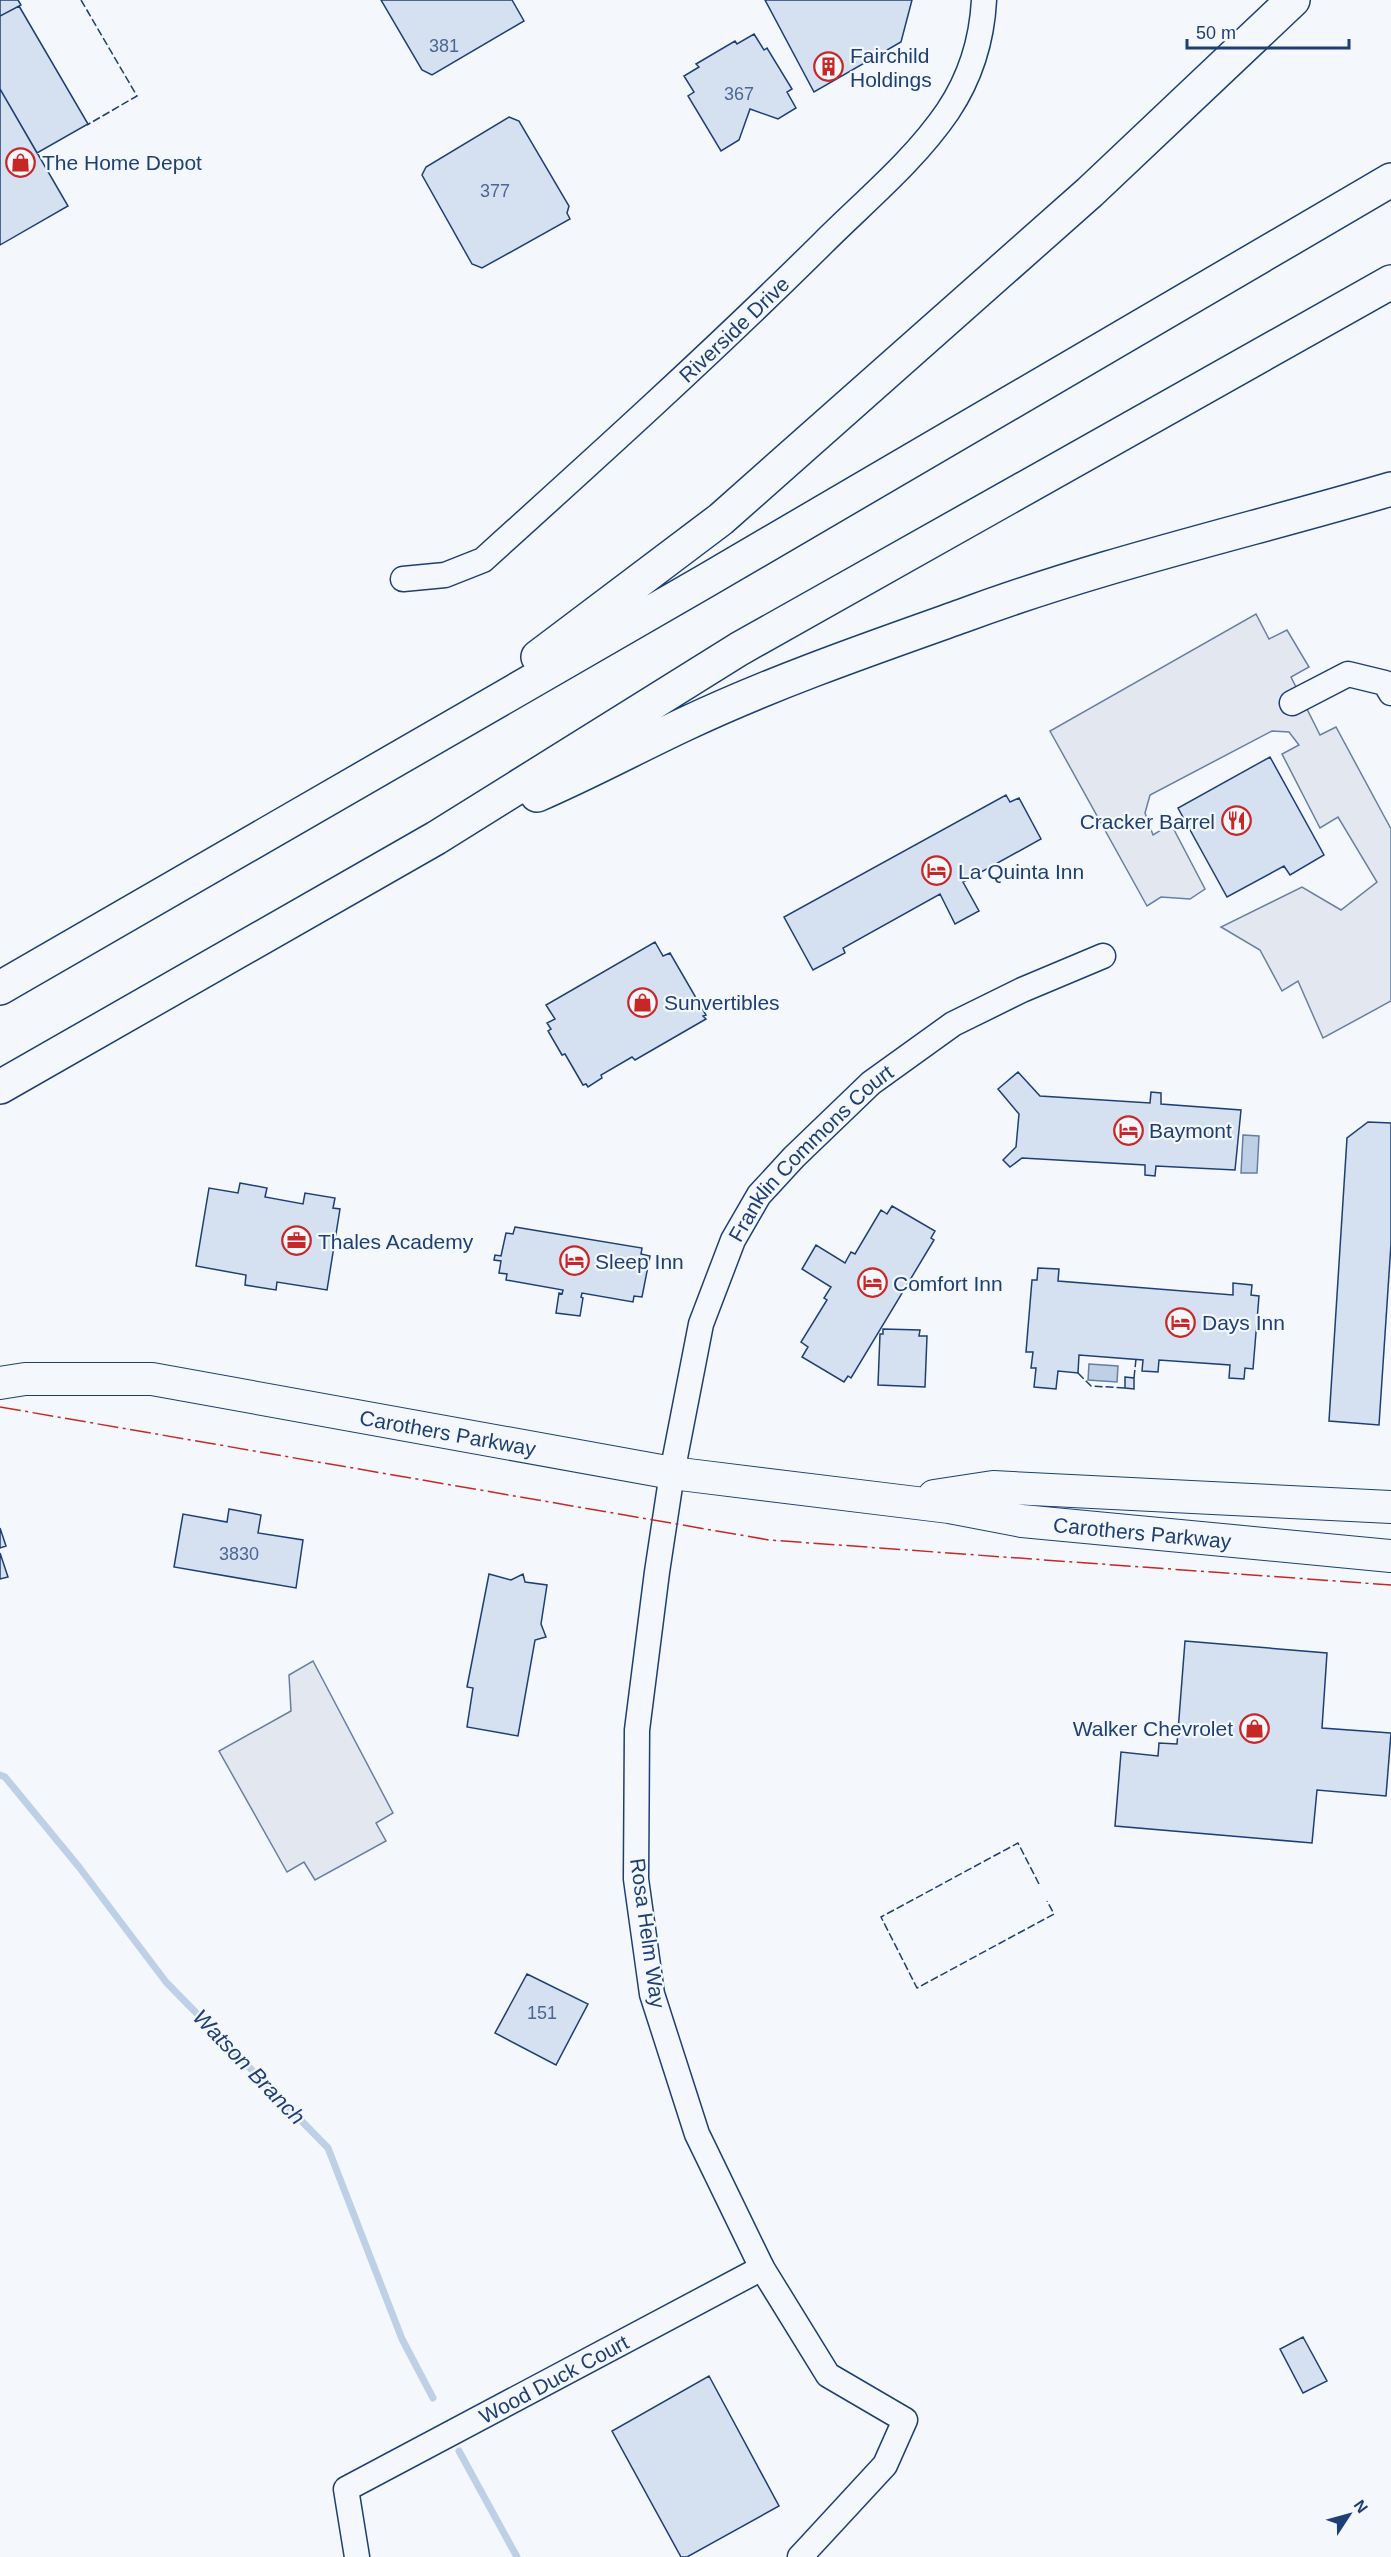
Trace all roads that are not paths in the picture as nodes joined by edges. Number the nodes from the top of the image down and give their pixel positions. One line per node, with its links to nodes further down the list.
1 (984, 0): 6 (street, Riverside Drive)
2 (1293, 0): 9 (highway)
3 (1391, 180): 9 (highway)
4 (1391, 282): 10 (highway)
5 (1391, 489): 10 (highway)
6 (403, 579)
7 (1391, 693): 8 (street)
8 (1292, 703)
9 (416, 748): 12 (highway)
10 (436, 838): 13 (highway)
11 (1103, 956): 15 (street, Franklin Commons Court)
12 (0, 988)
13 (0, 1087)
14 (0, 1383): 15 (main road, Carothers Parkway)
15 (672, 1473): 16 (main road, Carothers Parkway); 19 (street, Rosa Helm Way)
16 (894, 1502): 17 (main road, Carothers Parkway); 18 (main road, Carothers Parkway)
17 (1391, 1507)
18 (1391, 1554)
19 (762, 2268): 20 (street, Wood Duck Court); 21 (street, Rosa Helm Way)
20 (357, 2557)
21 (800, 2557)

